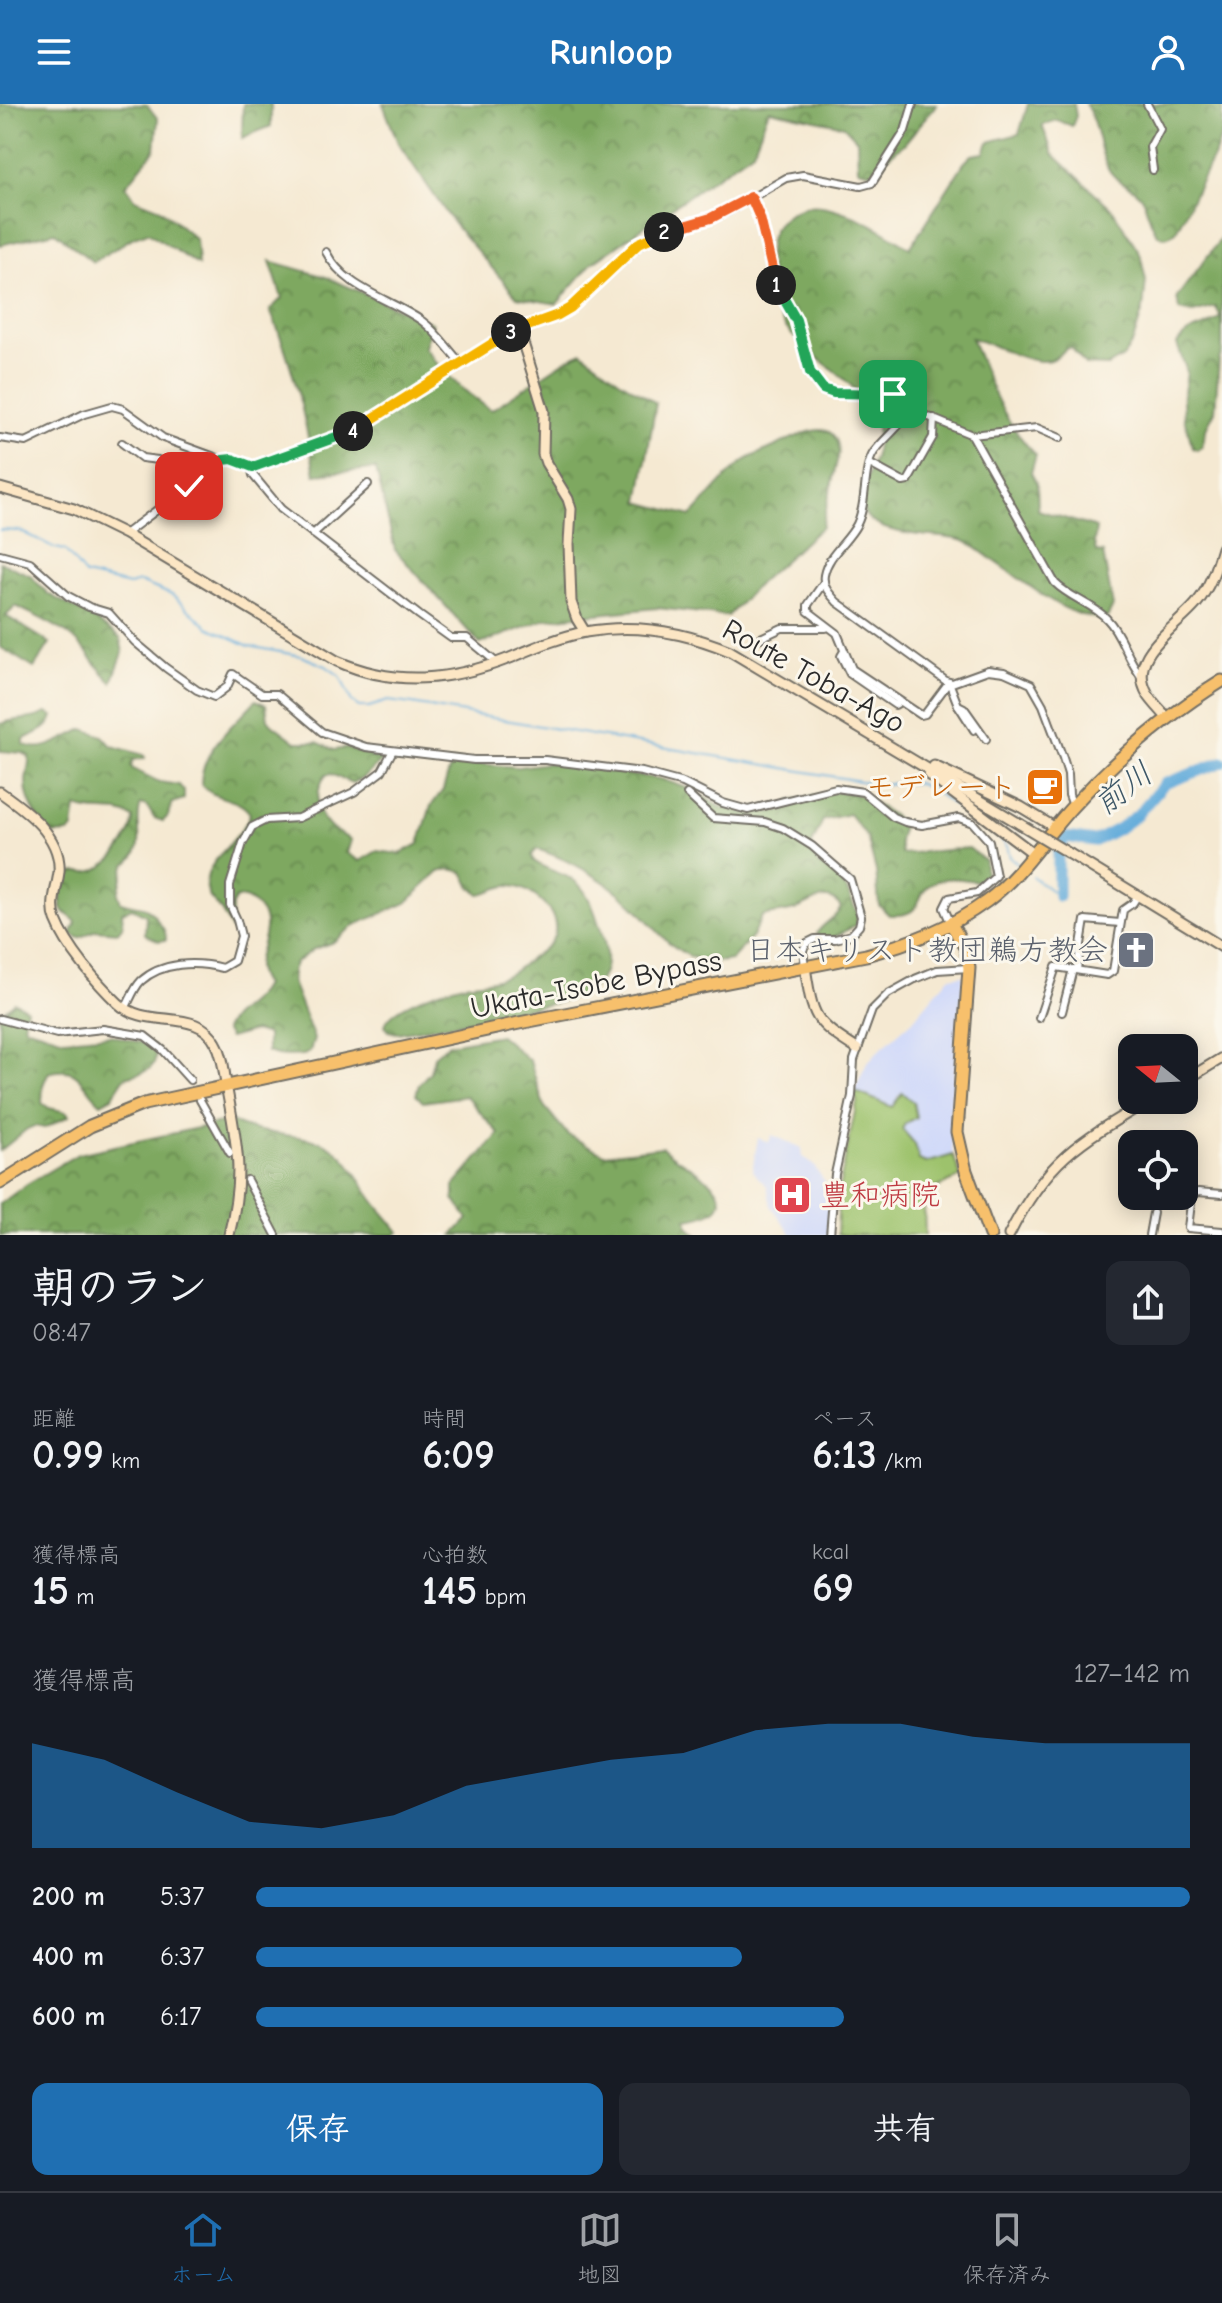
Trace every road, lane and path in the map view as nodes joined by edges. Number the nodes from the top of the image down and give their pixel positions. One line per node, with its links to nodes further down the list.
1 (913, 104): 4 (street)
2 (1147, 104): 3 (street)
3 (1153, 170)
4 (751, 197): 6 (street); 8 (street)
5 (326, 252): 7 (street)
6 (519, 330): 7 (street); 27 (main road)
7 (460, 362): 16 (street)
8 (910, 409): 9 (street); 15 (street)
9 (934, 418): 10 (street); 15 (street)
10 (972, 435): 12 (street); 30 (street)
11 (0, 438): 14 (street)
12 (1060, 438)
13 (122, 443): 18 (street)
14 (223, 460): 16 (street); 18 (street)
15 (870, 464): 24 (street)
16 (251, 467): 21 (street)
17 (368, 484): 21 (street)
18 (189, 486): 20 (street)
19 (0, 488): 20 (main road, Route Toba-Ago)
20 (125, 534): 29 (main road, Route Toba-Ago)
21 (313, 534): 29 (street)
22 (1222, 548): 30 (main road)
23 (0, 554): 38 (street)
24 (824, 582): 26 (street); 32 (street)
25 (596, 623): 27 (street)
26 (830, 628): 28 (street); 32 (street)
27 (585, 632): 29 (main road, Route Toba-Ago); 37 (main road, Route Toba-Ago)
28 (752, 642)
29 (497, 663)
30 (1143, 679): 34 (main road)
31 (1222, 681): 34 (highway, Ukata-Isobe Bypass)
32 (949, 682): 33 (street); 41 (street)
33 (958, 705): 35 (street); 36 (street)
34 (1168, 719): 41 (highway, Ukata-Isobe Bypass)
35 (974, 730)
36 (986, 739)
37 (891, 746): 42 (main road); 43 (main road); 44 (main road, Route Toba-Ago, bridge)
38 (392, 752): 46 (street); 51 (street)
39 (0, 792): 51 (main road)
40 (687, 794): 48 (street)
41 (1073, 806): 42 (highway, Ukata-Isobe Bypass)
42 (1054, 827): 43 (highway, Ukata-Isobe Bypass)
43 (1033, 853): 46 (highway, Ukata-Isobe Bypass)
44 (1138, 895): 45 (street); 47 (main road, Route Toba-Ago)
45 (1120, 923): 50 (street); 50 (street)
46 (951, 924): 48 (highway, Ukata-Isobe Bypass); 49 (highway)
47 (1222, 947)
48 (805, 967): 57 (main road); 61 (highway, Ukata-Isobe Bypass)
49 (969, 968): 57 (street); 73 (highway)
50 (1075, 969): 52 (street); 53 (street)
51 (125, 1009): 55 (main road)
52 (1062, 1012)
53 (1039, 1018)
54 (0, 1019): 56 (street)
55 (150, 1019): 56 (street); 61 (main road)
56 (145, 1036): 60 (street)
57 (857, 1049): 72 (street)
58 (1222, 1058): 59 (main road)
59 (1198, 1073)
60 (190, 1080)
61 (226, 1086): 66 (highway, Ukata-Isobe Bypass); 70 (main road)
62 (200, 1100): 64 (street)
63 (1126, 1114): 74 (main road)
64 (230, 1153)
65 (247, 1180): 71 (street)
66 (0, 1183)
67 (1222, 1194): 69 (street)
68 (1153, 1213): 75 (street)
69 (1222, 1231)
70 (229, 1235)
71 (276, 1235)
72 (830, 1235)
73 (990, 1235)
74 (1009, 1235)
75 (1149, 1235)

